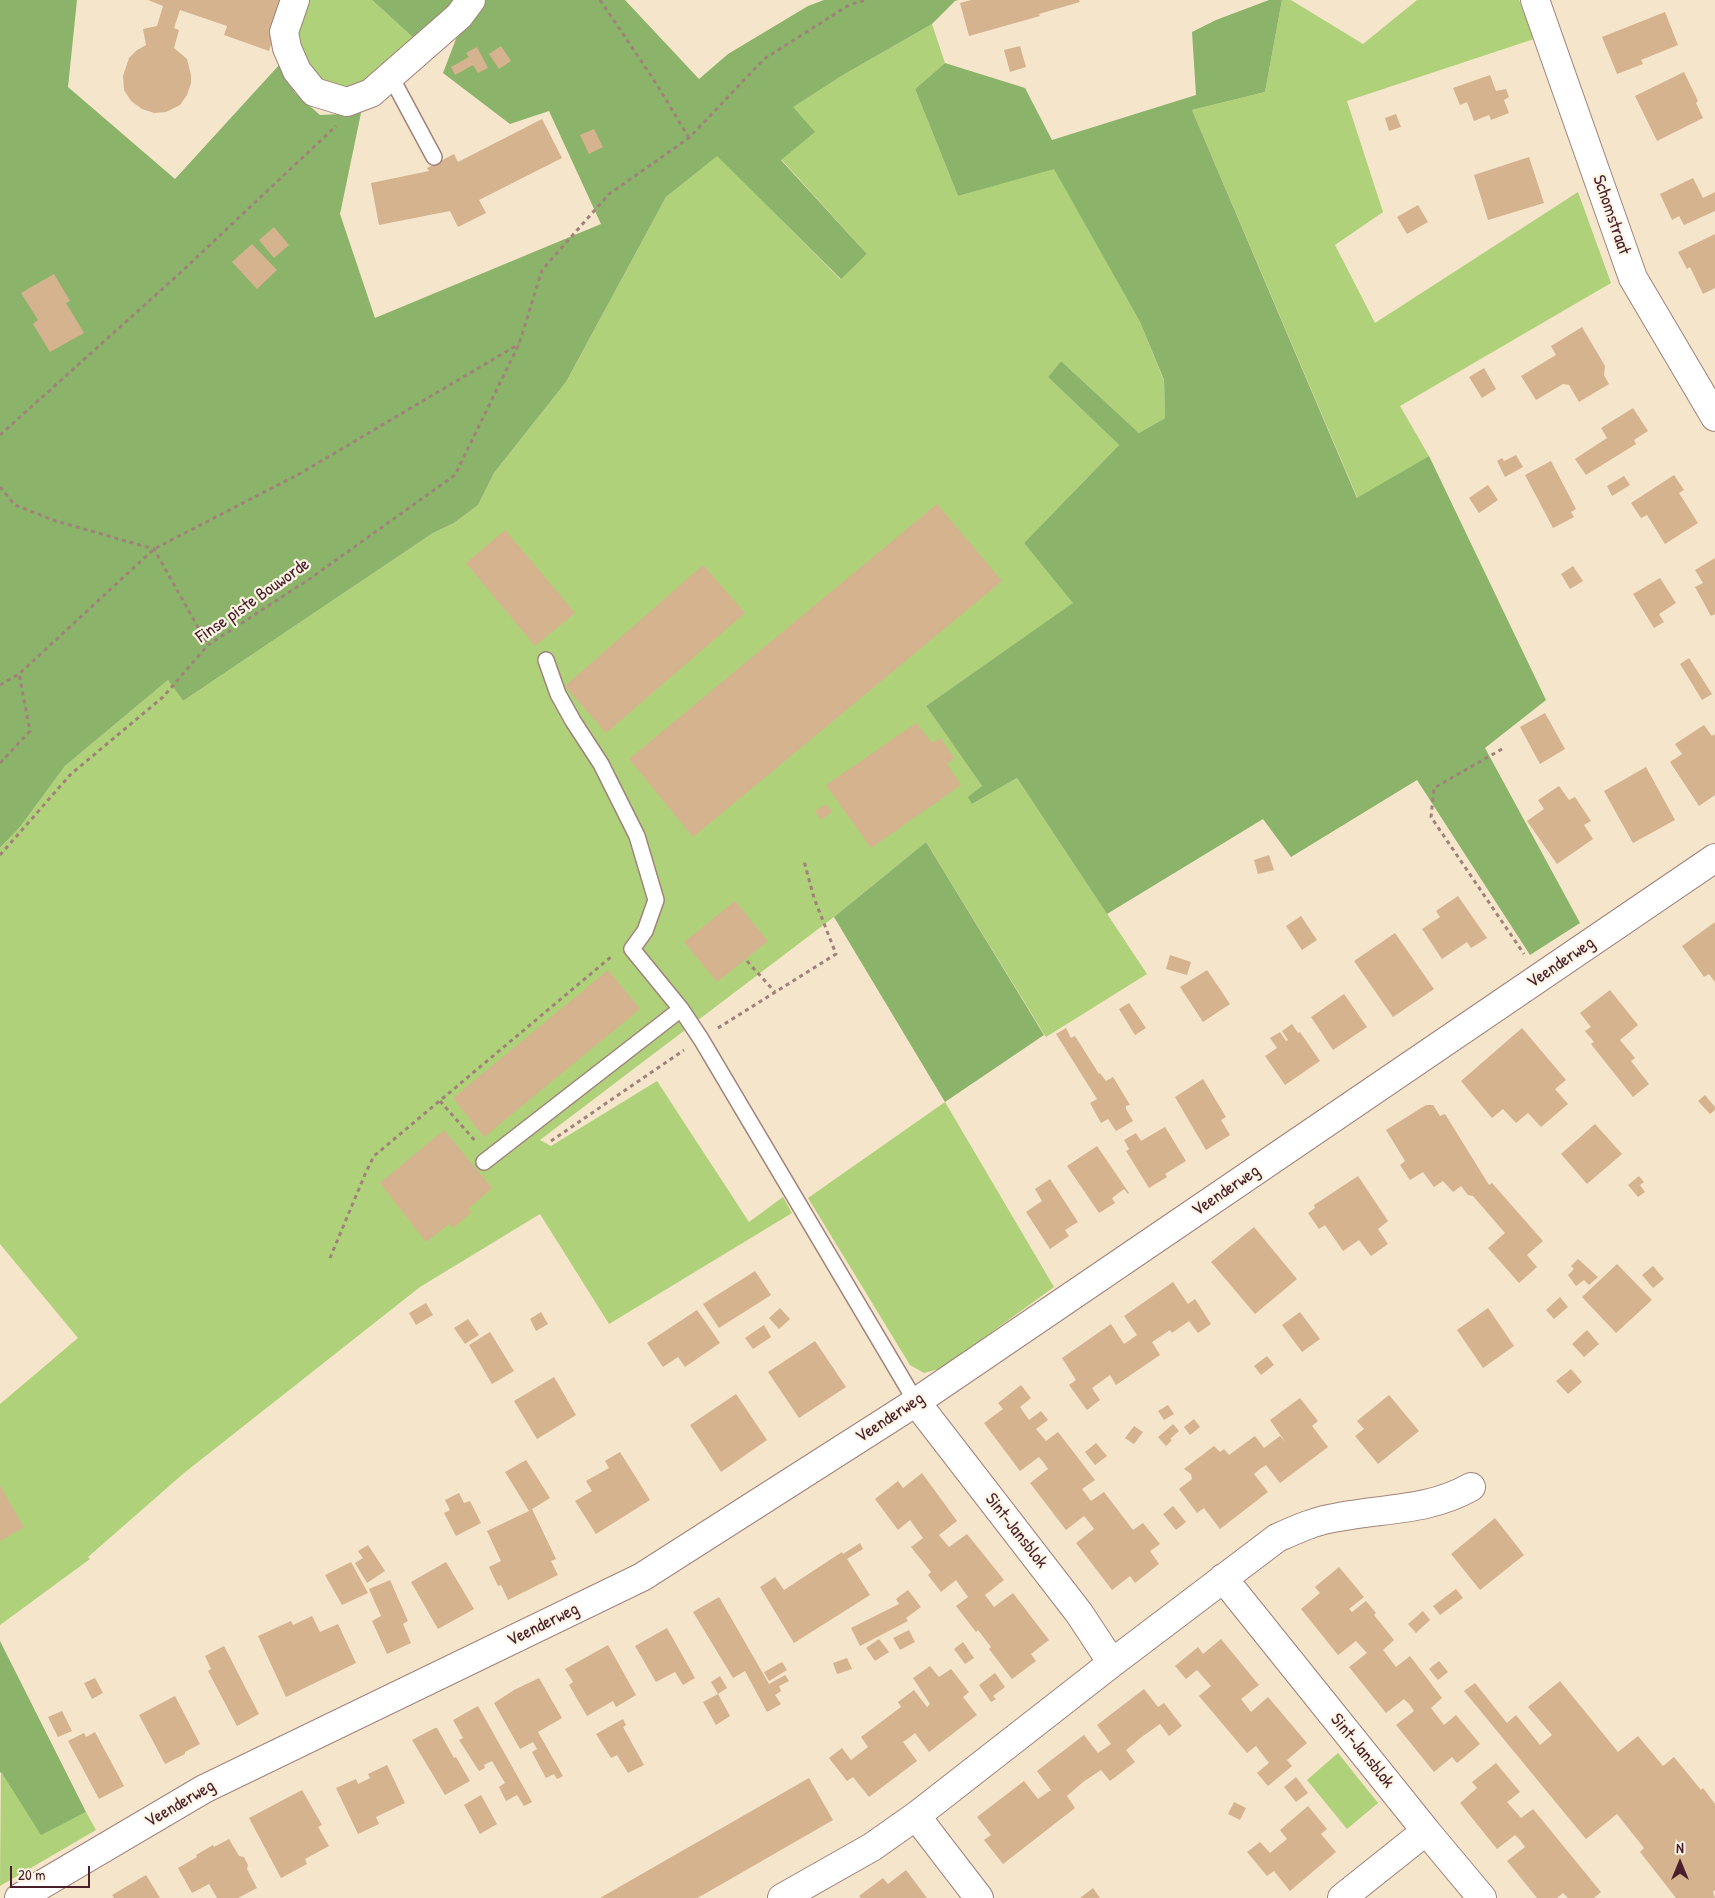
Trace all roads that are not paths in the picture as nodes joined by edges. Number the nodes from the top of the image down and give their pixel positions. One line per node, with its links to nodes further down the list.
1 (295, 0): 4 (street)
2 (471, 0): 4 (street)
3 (1535, 0): 6 (street, Schomstraat)
4 (381, 84): 5 (lane)
5 (434, 157)
6 (1715, 418)
7 (546, 660): 9 (lane)
8 (1715, 858): 11 (street, Veenderweg)
9 (681, 1009): 10 (lane); 11 (lane)
10 (484, 1162)
11 (916, 1402): 14 (street, Sint-Jansblok); 17 (street, Veenderweg)
12 (1471, 1487): 13 (street)
13 (1223, 1578): 14 (street); 16 (street, Sint-Jansblok)
14 (1112, 1663): 15 (street)
15 (916, 1816): 18 (street); 19 (street)
16 (1426, 1830): 20 (street); 21 (street, Sint-Jansblok)
17 (19, 1898)
18 (782, 1898)
19 (979, 1898)
20 (1342, 1898)
21 (1482, 1898)

